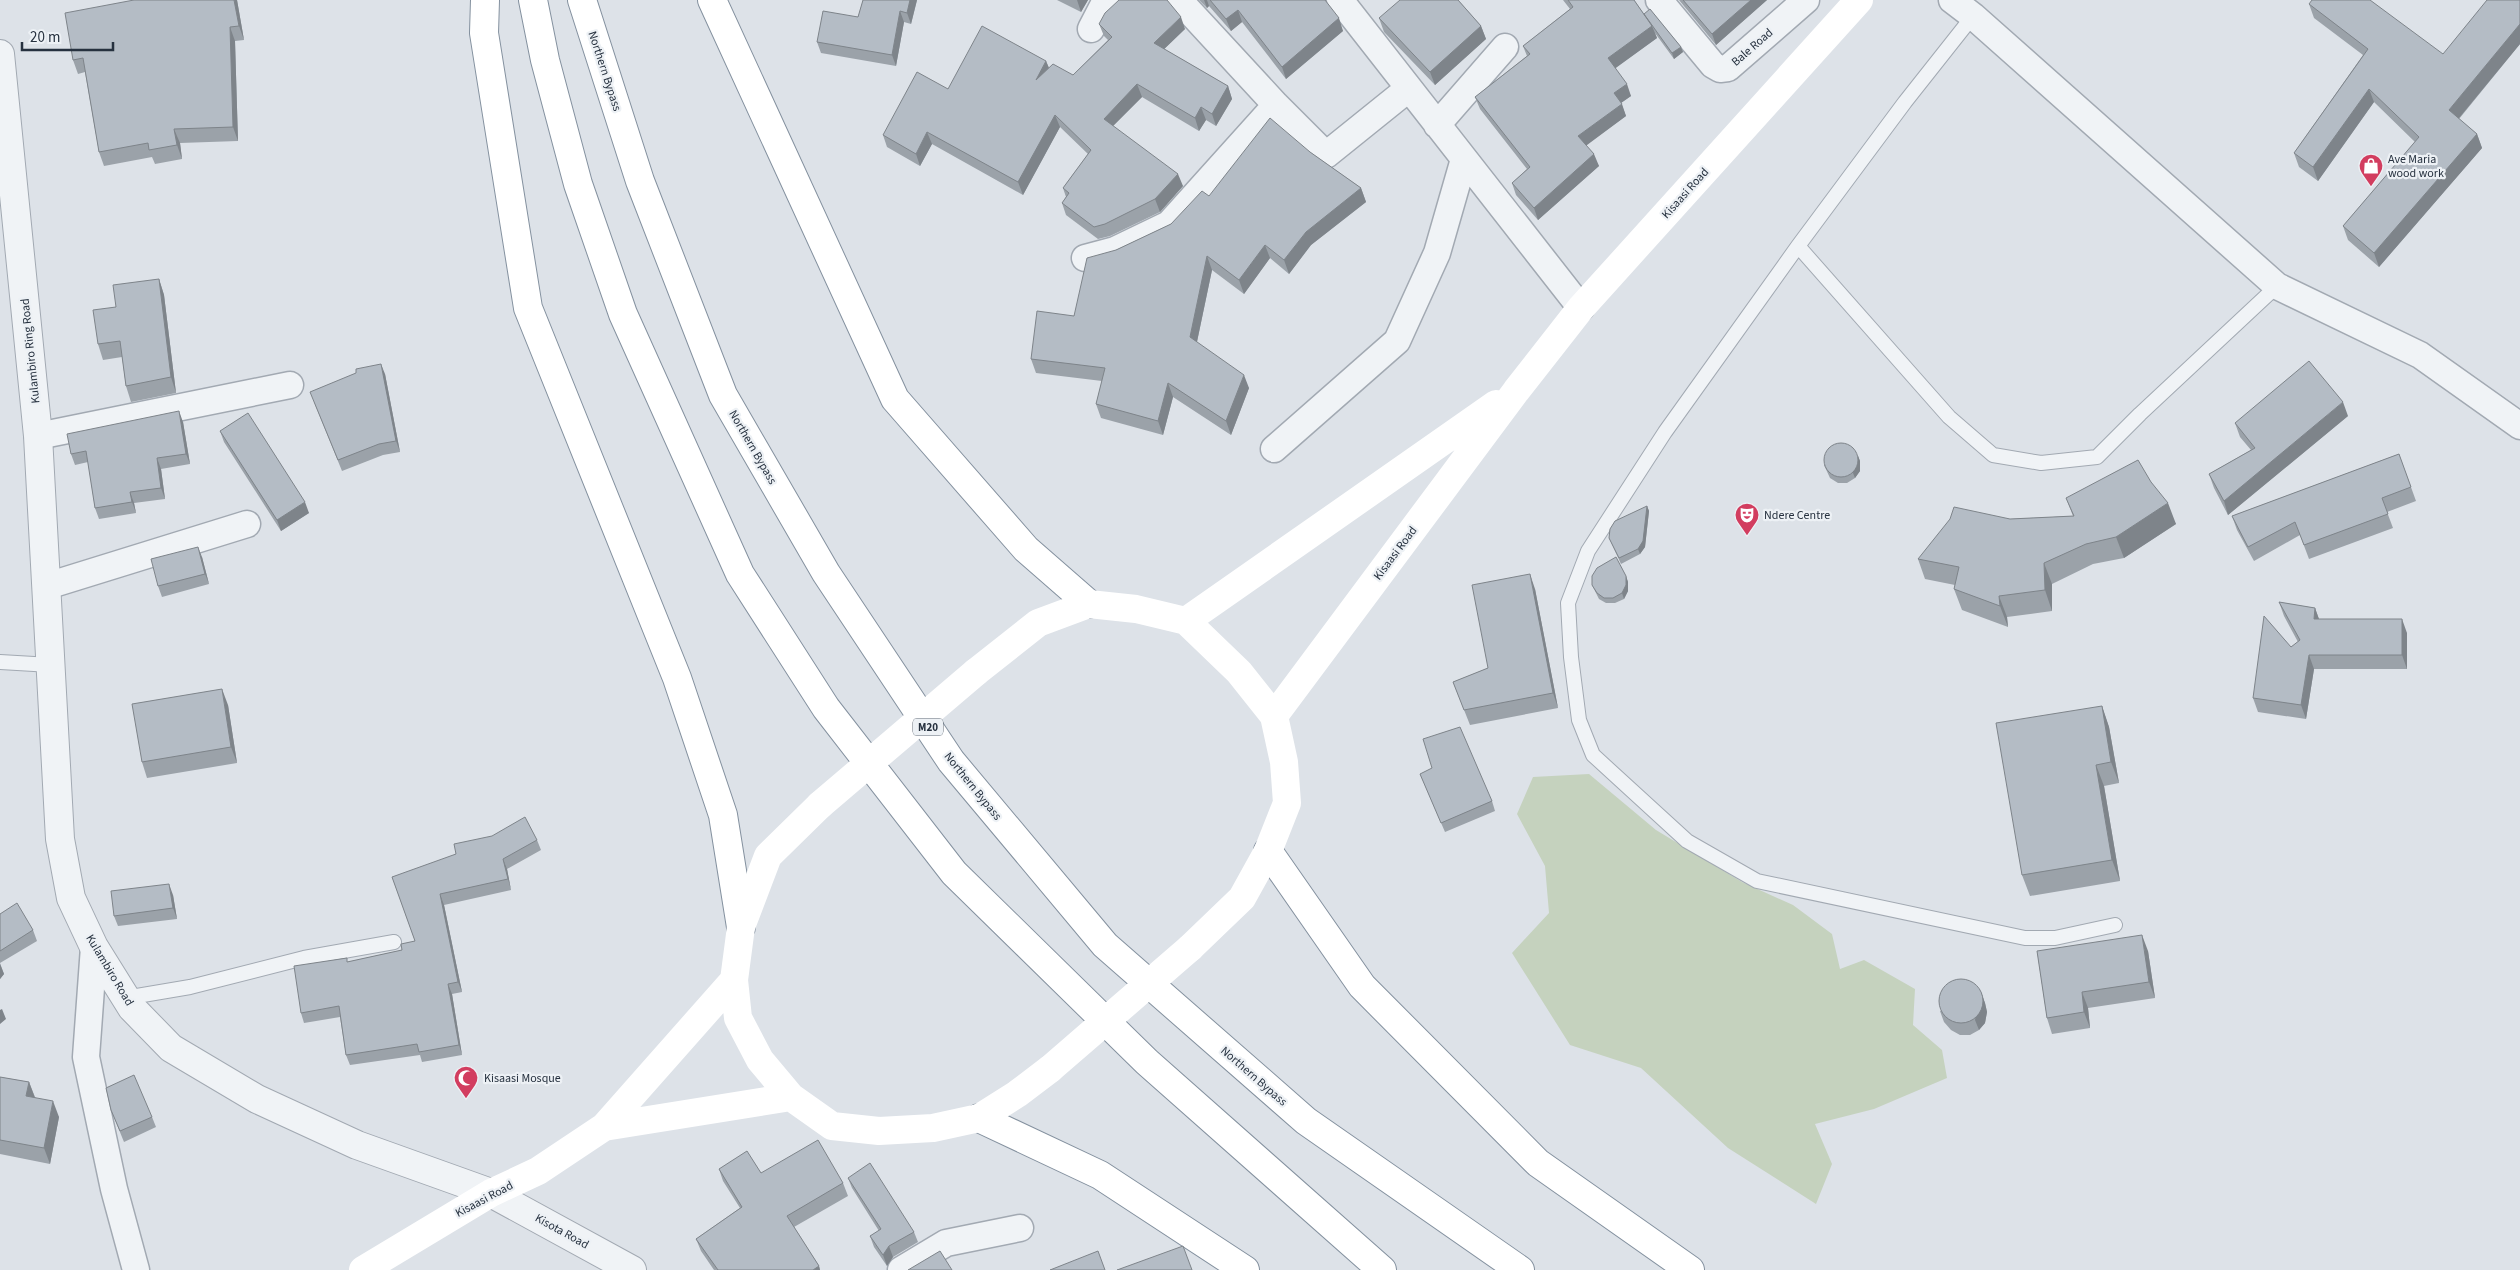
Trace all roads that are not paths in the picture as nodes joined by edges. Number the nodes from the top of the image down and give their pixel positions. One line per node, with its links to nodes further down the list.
1 (485, 0): 38 (main road)
2 (533, 0): 53 (main road)
3 (582, 0): 54 (main road, Northern Bypass / M20)
4 (712, 0): 31 (main road)
5 (1106, 0): 13 (street)
6 (1179, 0): 17 (street)
7 (1340, 0): 16 (street)
8 (1659, 0): 9 (street, Bale Road)
9 (1806, 0)
10 (1859, 0): 23 (main road, Kisaasi Road)
11 (1952, 0): 12 (street)
12 (1973, 16): 20 (lane); 22 (street)
13 (1091, 29)
14 (1505, 47): 18 (street)
15 (0, 54): 27 (street, Kulambiro Ring Road)
16 (1408, 89): 17 (street); 18 (street)
17 (1276, 105): 21 (street)
18 (1437, 125): 19 (street)
19 (1464, 159): 23 (street); 28 (street)
20 (1798, 246): 22 (lane); 37 (lane)
21 (1085, 258)
22 (2277, 286): 26 (street)
23 (1581, 308): 25 (main road, Kisaasi Road)
24 (290, 385): 27 (street)
25 (1516, 391): 32 (main road, Kisaasi Road); 35 (main road, Kisaasi Road)
26 (2520, 426)
27 (38, 436): 30 (street, Kulambiro Ring Road)
28 (1274, 449)
29 (247, 524): 30 (street)
30 (47, 586): 33 (street, Kulambiro Ring Road)
31 (1089, 604): 32 (main road); 38 (main road, bridge)
32 (1186, 621): 35 (main road)
33 (51, 657): 34 (lane); 40 (street, Kulambiro Road)
34 (0, 662)
35 (1274, 716): 36 (main road)
36 (1268, 851): 44 (main road, bridge); 55 (main road)
37 (2115, 925)
38 (741, 927): 41 (main road)
39 (394, 942): 42 (lane)
40 (94, 947): 42 (street, Kulambiro Road); 49 (street)
41 (734, 980): 43 (main road); 45 (main road)
42 (125, 998): 46 (street, Kulambiro Road)
43 (791, 1097): 44 (main road); 45 (main road)
44 (979, 1118): 52 (main road)
45 (604, 1127): 46 (main road, Kisaasi Road)
46 (491, 1193): 48 (main road, Kisaasi Road); 50 (street, Kisota Road)
47 (1020, 1228): 51 (street)
48 (372, 1268)
49 (136, 1270)
50 (632, 1270)
51 (901, 1270)
52 (1245, 1270)
53 (1382, 1270)
54 (1520, 1270)
55 (1690, 1270)

